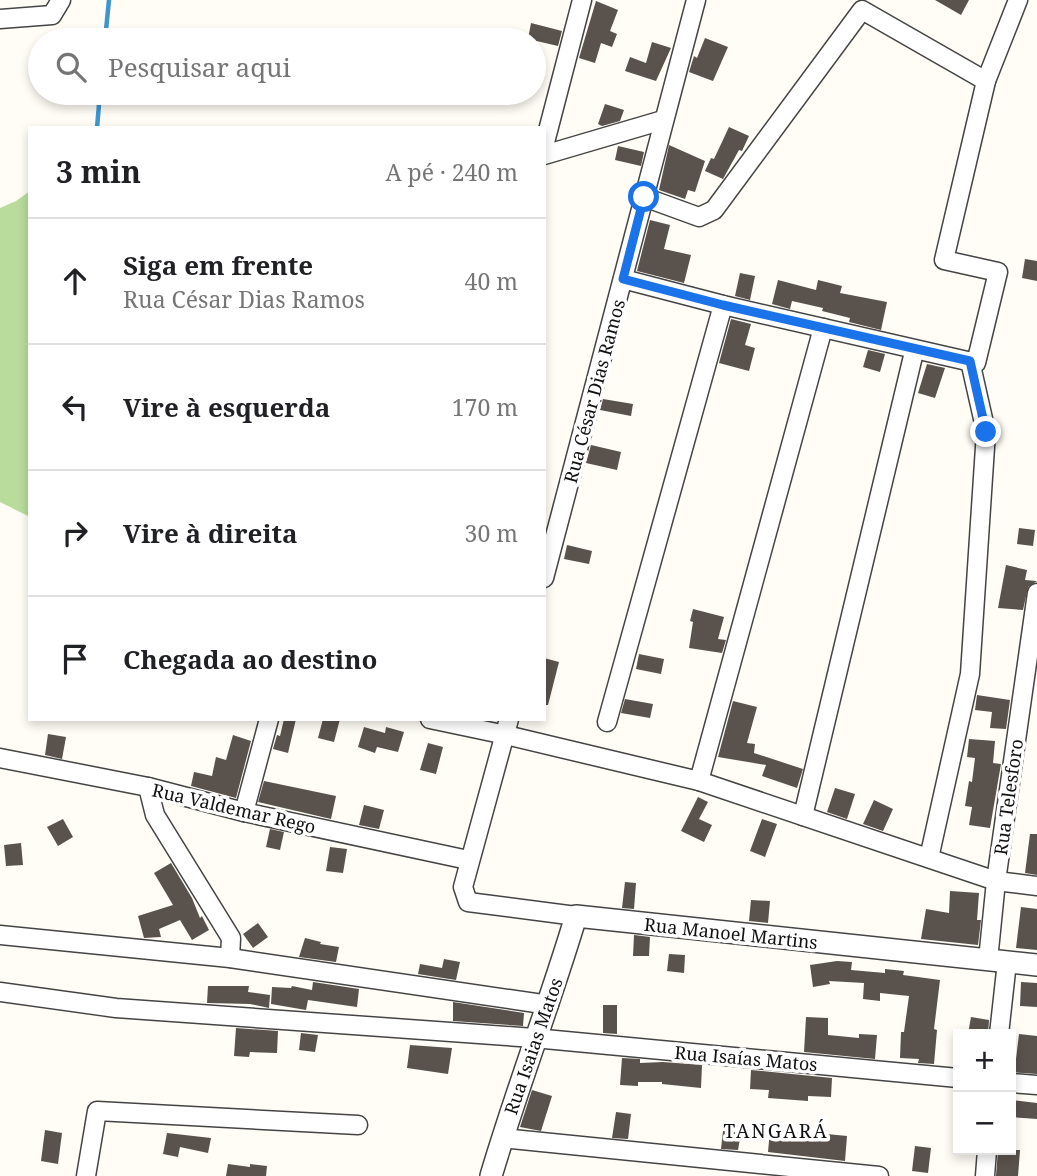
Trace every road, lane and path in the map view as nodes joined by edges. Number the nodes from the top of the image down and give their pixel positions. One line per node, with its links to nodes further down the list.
1 (61, 0): 5 (street)
2 (582, 0): 8 (street)
3 (696, 0): 7 (street, Rua César Dias Ramos)
4 (1018, 0): 6 (street)
5 (0, 19)
6 (986, 82): 10 (street); 15 (street)
7 (663, 120): 9 (street); 10 (street, Rua César Dias Ramos)
8 (546, 138)
9 (546, 154)
10 (644, 197): 11 (street, Rua César Dias Ramos)
11 (623, 279): 12 (street); 16 (street, Rua César Dias Ramos)
12 (723, 305): 13 (street); 21 (street)
13 (823, 328): 15 (street); 24 (street)
14 (914, 352): 27 (street)
15 (970, 361): 28 (street)
16 (546, 570)
17 (1037, 593): 18 (street, Rua Telesforo)
18 (1030, 689): 30 (street, Rua Telesforo)
19 (268, 721): 26 (street)
20 (449, 721): 22 (street)
21 (607, 722)
22 (507, 727): 24 (street); 29 (street)
23 (0, 758): 25 (street, Rua Valdemar Rego)
24 (699, 781): 27 (street)
25 (148, 787): 26 (street, Rua Valdemar Rego); 34 (street)
26 (244, 812): 29 (street, Rua Valdemar Rego)
27 (803, 816): 28 (street)
28 (929, 858): 30 (street)
29 (468, 860): 32 (street, Rua Manoel Martins)
30 (996, 881): 31 (street); 35 (street, Rua Telesforo)
31 (1037, 886)
32 (576, 916): 35 (street, Rua Manoel Martins); 38 (street, Rua Isaias Matos)
33 (0, 935): 34 (street)
34 (230, 958): 38 (street)
35 (997, 961): 36 (street, Rua Manoel Martins); 39 (street, Rua Telesforo)
36 (1037, 965)
37 (0, 992): 40 (street, Rua Isaías Matos)
38 (549, 1004): 40 (street, Rua Isaias Matos)
39 (999, 1029)
40 (534, 1038): 41 (street, Rua Isaías Matos); 45 (street, Rua Isaias Matos)
41 (953, 1078)
42 (1016, 1083): 43 (street)
43 (1037, 1085)
44 (358, 1125): 47 (street)
45 (502, 1138): 48 (street, Rua Isaias Matos); 49 (street)
46 (987, 1155): 50 (street)
47 (86, 1176)
48 (491, 1176)
49 (879, 1176)
50 (985, 1176)

